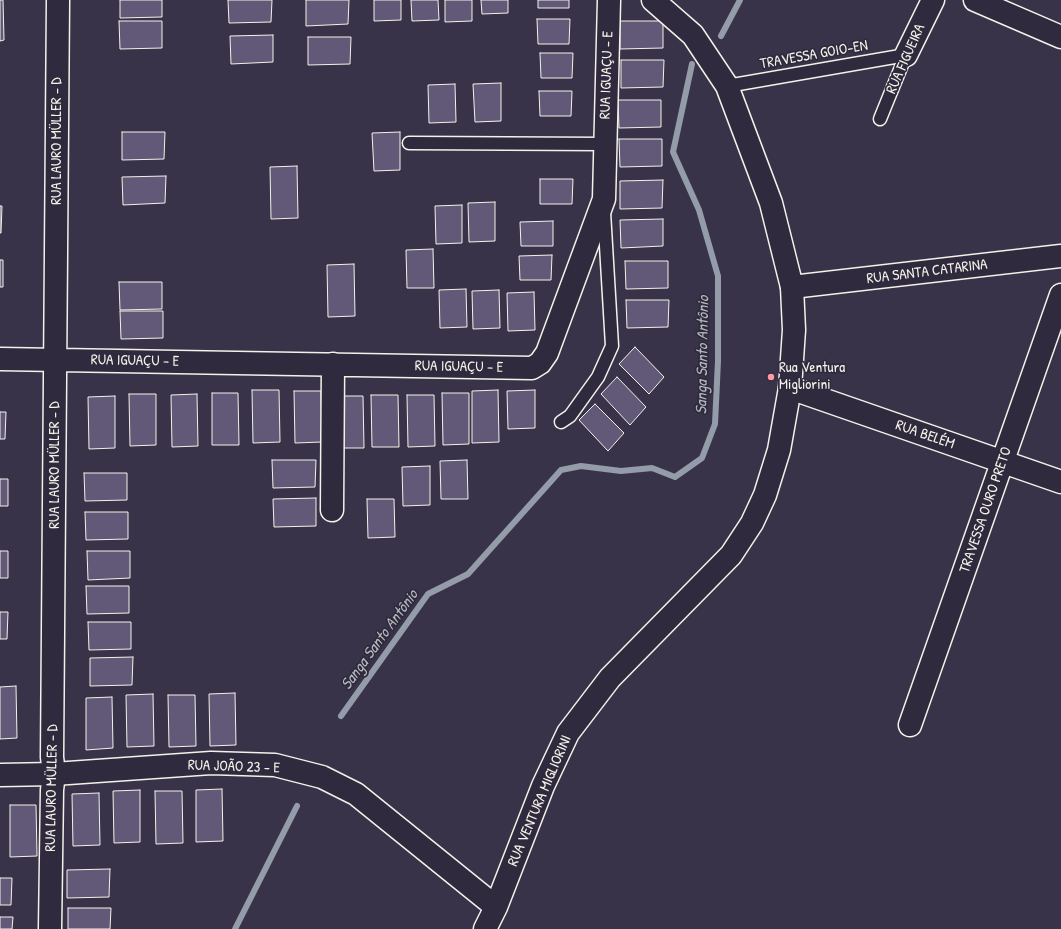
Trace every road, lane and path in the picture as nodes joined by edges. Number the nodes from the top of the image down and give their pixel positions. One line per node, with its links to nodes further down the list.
1 (58, 0): 17 (street, RUA LAURO MÜLLER - D)
2 (609, 0): 11 (street, RUA IGUAÇU - E)
3 (653, 0): 8 (street, RUA VENTURA MIGLIORINI)
4 (933, 0): 7 (street, RUA FIGUEIRA)
5 (976, 0): 6 (street)
6 (1061, 37)
7 (906, 55): 8 (lane, TRAVESSA GOIO-EN); 9 (lane, RUA FIGUEIRA)
8 (727, 86): 14 (street, RUA VENTURA MIGLIORINI)
9 (880, 119)
10 (409, 143): 11 (lane)
11 (605, 144): 12 (street, RUA IGUAÇU - E)
12 (604, 198): 18 (street, RUA IGUAÇU - E); 20 (lane)
13 (1061, 256): 14 (street, RUA SANTA CATARINA)
14 (792, 287): 19 (street, RUA VENTURA MIGLIORINI)
15 (1061, 295): 21 (street, TRAVESSA OURO PRETO)
16 (0, 359): 17 (street, RUA IGUAÇU - E)
17 (55, 360): 18 (street, RUA IGUAÇU - E); 25 (street, RUA LAURO MÜLLER - D)
18 (333, 364): 23 (street)
19 (790, 388): 21 (street, RUA BELÉM); 27 (street, RUA VENTURA MIGLIORINI)
20 (562, 422)
21 (1002, 462): 22 (street, RUA BELÉM); 24 (street, TRAVESSA OURO PRETO)
22 (1061, 482)
23 (332, 510)
24 (910, 726)
25 (54, 774): 26 (street, RUA JOÃO 23 - E); 27 (street, RUA JOÃO 23 - E); 28 (street, RUA LAURO MÜLLER - D)
26 (0, 775)
27 (496, 907): 29 (street, RUA VENTURA MIGLIORINI)
28 (50, 929)
29 (485, 929)

